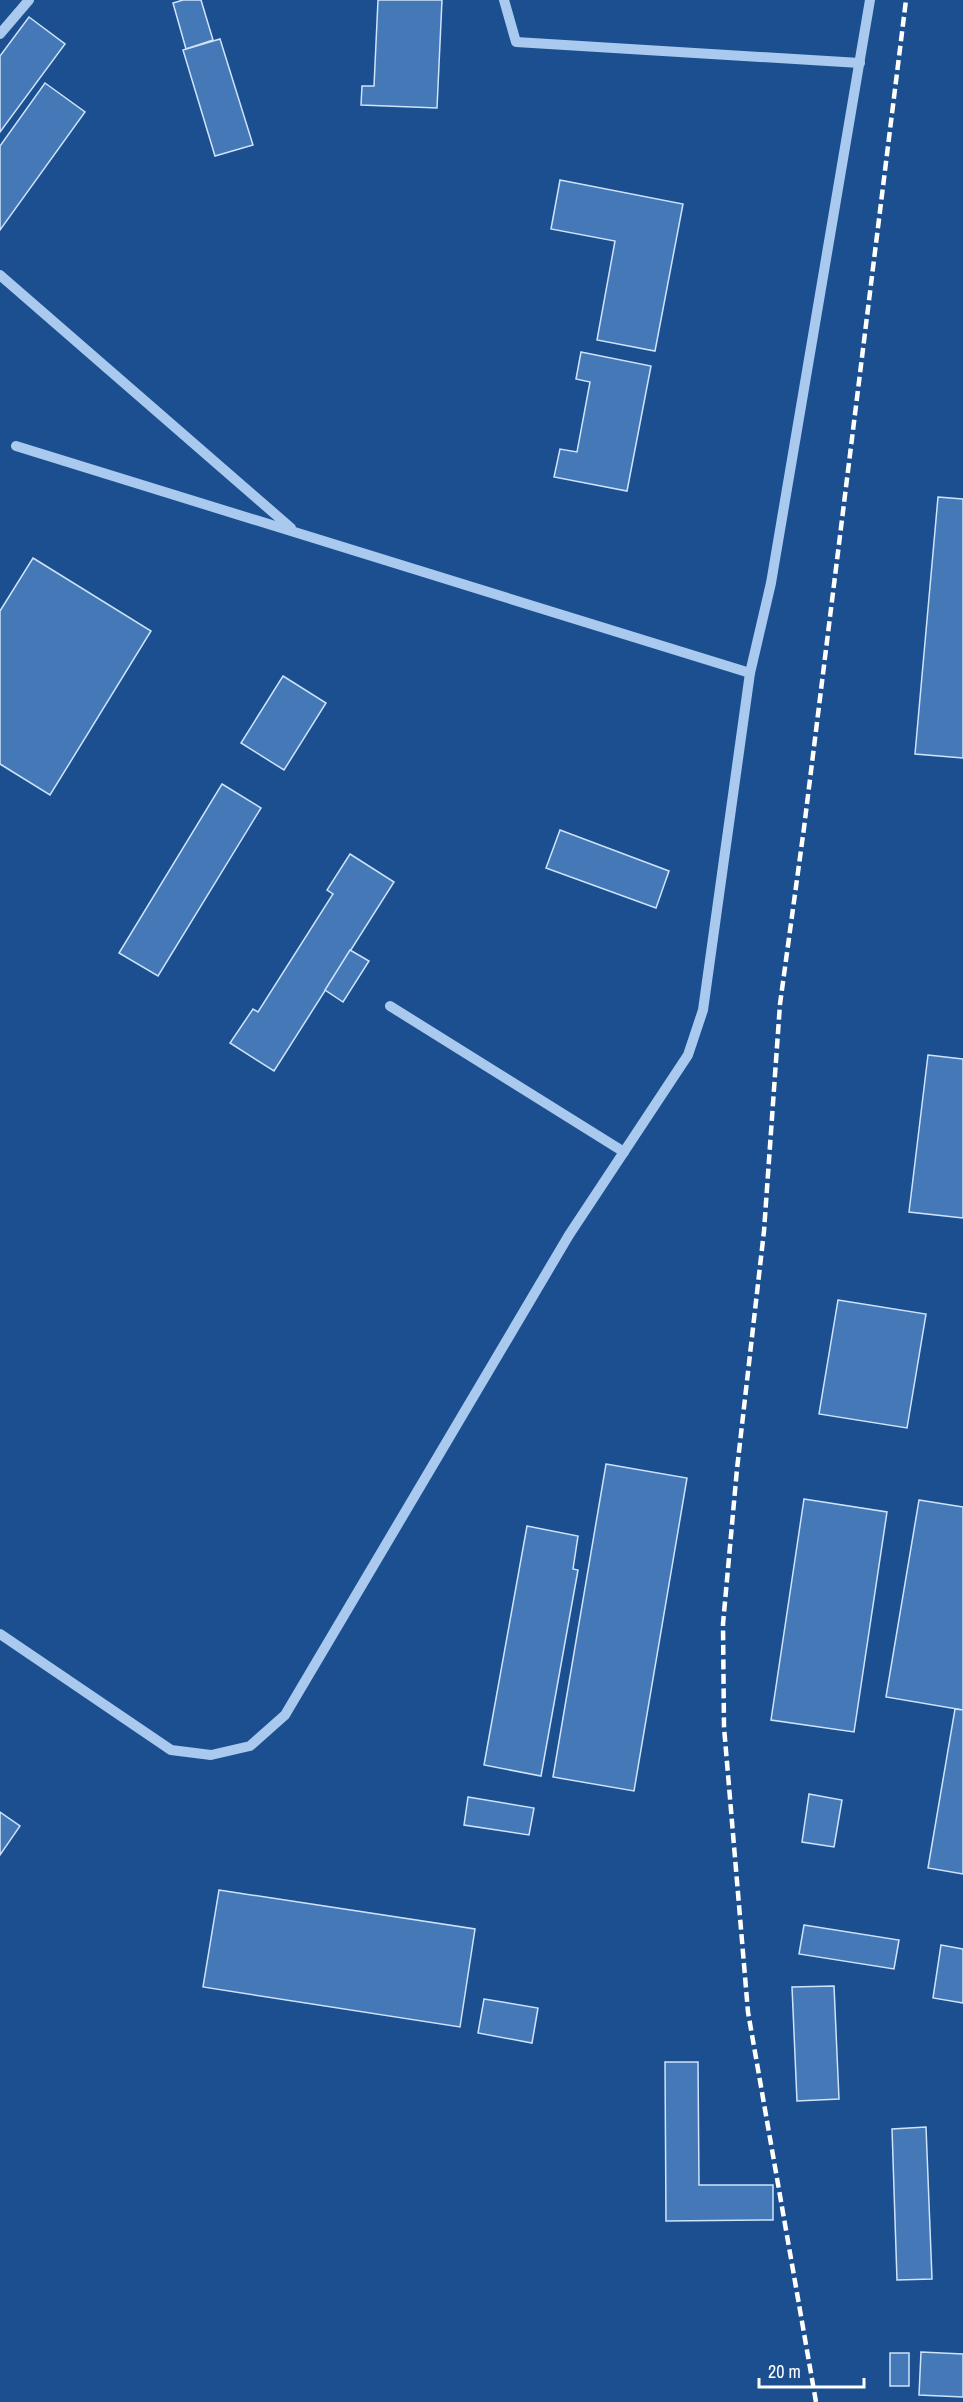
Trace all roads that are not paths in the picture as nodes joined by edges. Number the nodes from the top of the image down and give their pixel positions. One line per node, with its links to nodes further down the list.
1 (29, 0): 4 (street)
2 (504, 0): 5 (street)
3 (870, 0): 5 (street)
4 (0, 34)
5 (860, 63): 9 (street)
6 (0, 275): 8 (street)
7 (16, 446): 8 (street)
8 (295, 532): 9 (street)
9 (750, 673): 11 (street)
10 (390, 1006): 11 (street)
11 (624, 1152): 12 (street)
12 (0, 1634)

